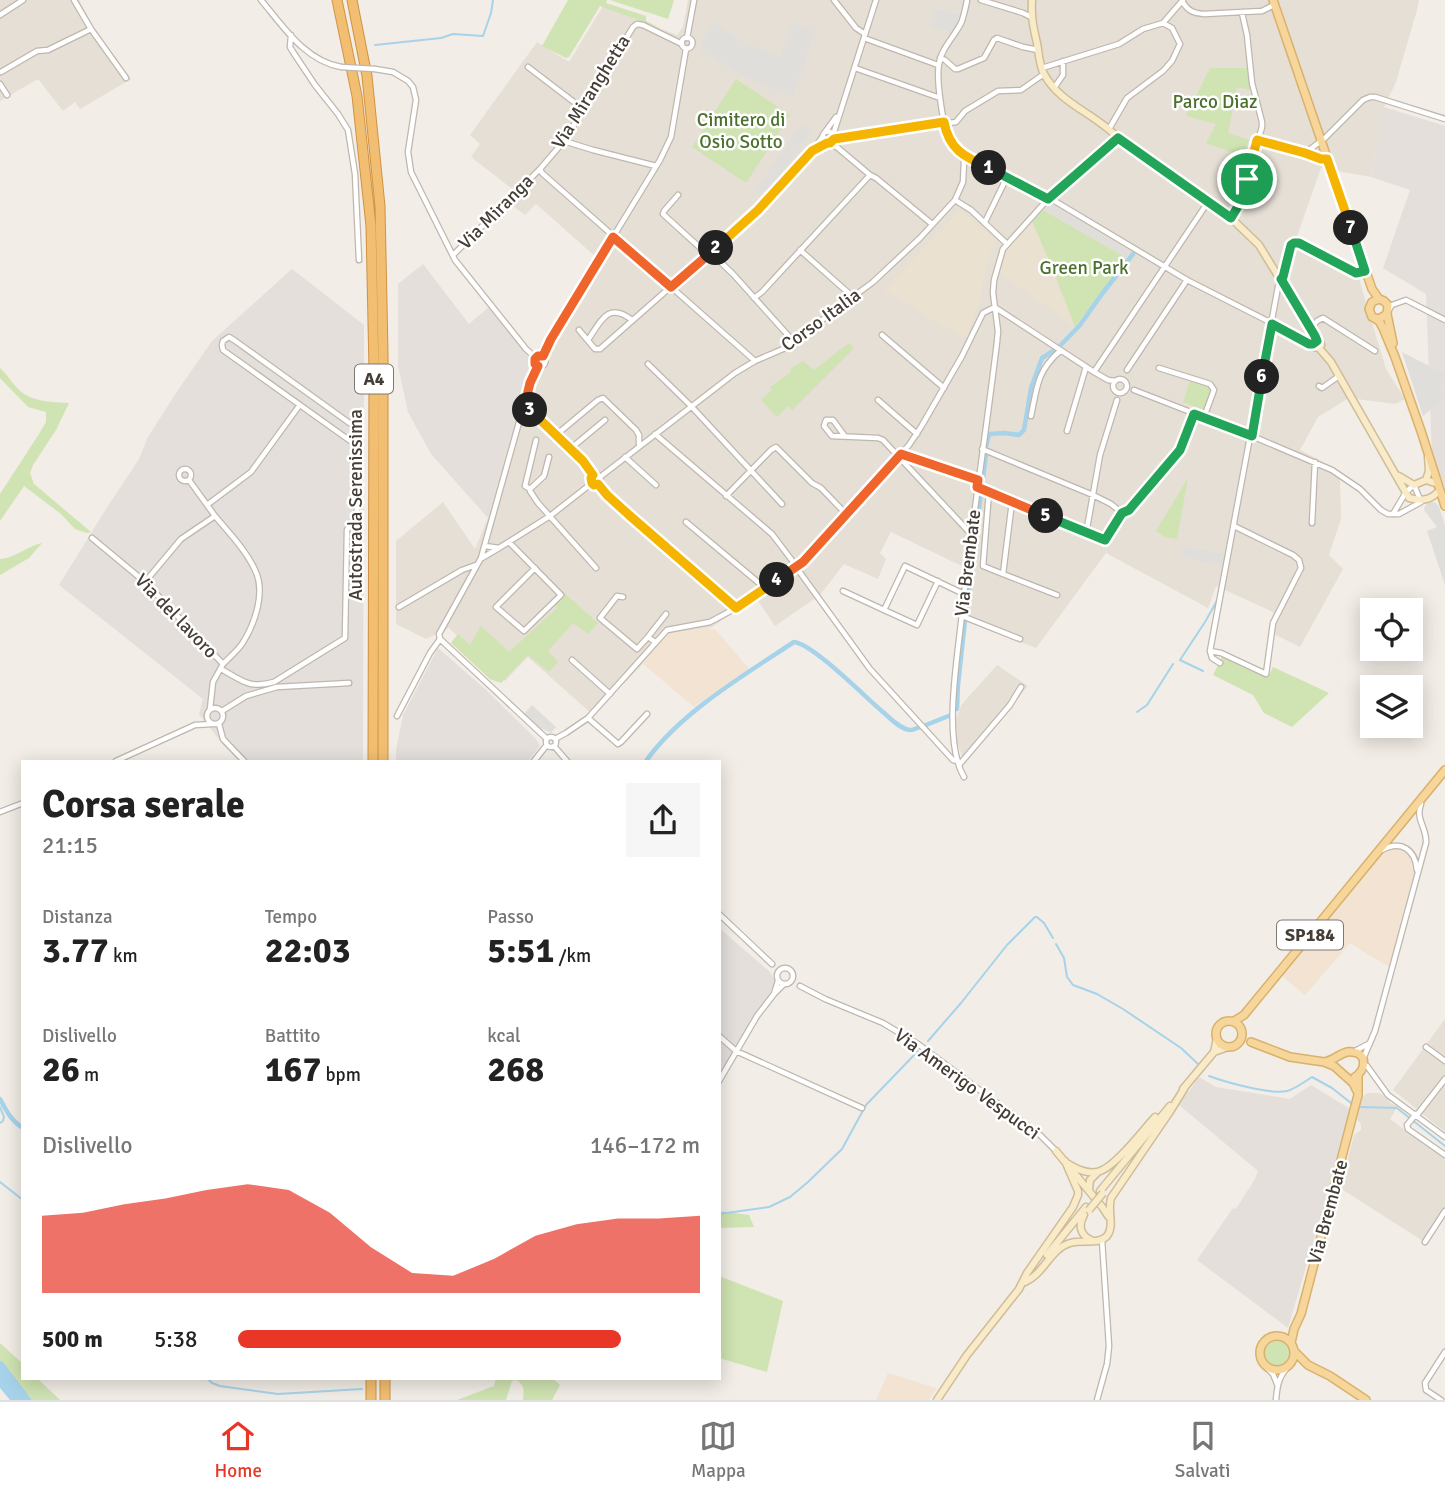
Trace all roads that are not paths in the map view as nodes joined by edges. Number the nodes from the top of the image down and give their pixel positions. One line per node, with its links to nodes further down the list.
1 (23, 0): 15 (street)
2 (74, 0): 20 (street)
3 (261, 0): 21 (street)
4 (337, 0): 214 (highway, Autostrada Serenissima / A4)
5 (352, 0): 215 (highway, Autostrada Serenissima / A4)
6 (694, 0): 23 (street)
7 (834, 0): 17 (street)
8 (876, 0): 19 (street)
9 (967, 0): 27 (street)
10 (981, 0): 16 (street)
11 (1032, 0): 16 (main road)
12 (1183, 1): 14 (street); 18 (street)
13 (1274, 2): 14 (street); 47 (main road)
14 (1242, 13): 45 (street)
15 (0, 15)
16 (1031, 17): 25 (main road)
17 (853, 23): 19 (street); 22 (street)
18 (1163, 23): 26 (street); 41 (street)
19 (868, 25): 22 (street)
20 (91, 29): 31 (street); 32 (street)
21 (291, 36): 67 (street, bridge); 68 (street)
22 (865, 36): 27 (street); 29 (street)
23 (687, 38): 24 (street); 24 (street)
24 (684, 46): 37 (street, Via Miranghetta); 52 (street)
25 (1038, 50): 27 (street); 30 (main road)
26 (1063, 61): 30 (street); 34 (street)
27 (939, 62): 36 (street)
28 (528, 67): 37 (street)
29 (855, 68): 36 (street); 38 (street)
30 (1043, 71): 34 (main road); 40 (street)
31 (0, 74)
32 (126, 78)
33 (0, 84): 35 (street)
34 (1055, 88): 41 (main road)
35 (7, 95)
36 (941, 98): 40 (street)
37 (583, 109): 46 (street, Via Miranghetta)
38 (839, 113): 42 (street); 44 (street)
39 (1445, 119): 47 (street)
40 (944, 122): 44 (street); 49 (street)
41 (1109, 130): 43 (main road)
42 (824, 134): 44 (street); 44 (street); 48 (street)
43 (1118, 138): 57 (street); 59 (main road)
44 (831, 140): 48 (street); 54 (street)
45 (1257, 140): 50 (street); 60 (street)
46 (564, 141): 52 (street); 53 (street, Via Miranghetta)
47 (1321, 142): 50 (street); 51 (main road)
48 (812, 151): 66 (street)
49 (960, 153): 55 (street); 58 (street, Corso Italia)
50 (1305, 153): 51 (street)
51 (1327, 159): 70 (main road)
52 (656, 166): 63 (street)
53 (541, 167): 63 (street, Via Miranga); 67 (street, Via Miranga)
54 (870, 175): 62 (street); 65 (street)
55 (1007, 177): 57 (street); 61 (street)
56 (678, 195): 66 (street)
57 (1048, 199): 64 (street); 69 (street)
58 (955, 200): 61 (street); 62 (street, Corso Italia)
59 (1208, 202): 60 (main road); 69 (street)
60 (1231, 218): 72 (main road)
61 (985, 222): 64 (street)
62 (932, 224): 76 (street, Corso Italia)
63 (613, 237): 73 (street, Via Miranga); 94 (street)
64 (1007, 244): 80 (street, Via Brembate)
65 (800, 250): 75 (street); 76 (street)
66 (709, 254): 73 (street); 75 (street)
67 (453, 255): 95 (street)
68 (359, 260)
69 (1165, 266): 71 (street); 102 (street)
70 (1365, 271): 72 (street); 74 (main road)
71 (1188, 279): 85 (street); 104 (street)
72 (1281, 281): 85 (street); 86 (main road)
73 (671, 287): 83 (street); 97 (street, Via Miranga)
74 (1372, 289): 77 (main road); 79 (main road)
75 (754, 298): 90 (street)
76 (853, 298): 90 (street, Corso Italia)
77 (1382, 300): 78 (street); 79 (main road); 81 (main road)
78 (1394, 304): 81 (street); 84 (street)
79 (1369, 306): 82 (main road)
80 (995, 307): 92 (street); 106 (street); 125 (street, Via Brembate)
81 (1388, 312): 82 (main road); 96 (main road)
82 (1373, 317): 96 (main road)
83 (632, 320): 89 (street); 89 (street)
84 (1445, 320)
85 (1272, 324): 91 (street); 120 (street)
86 (1311, 329): 91 (main road); 93 (street)
87 (579, 330): 89 (street)
88 (881, 335): 106 (street)
89 (588, 340)
90 (794, 342): 97 (street, Corso Italia)
91 (1316, 344): 103 (main road)
92 (1060, 351): 100 (street); 112 (street)
93 (1375, 351)
94 (543, 356): 95 (street); 99 (street)
95 (536, 358): 99 (street)
96 (1395, 358): 127 (main road)
97 (755, 361): 110 (street, Corso Italia)
98 (648, 364): 110 (street)
99 (538, 366): 108 (street)
100 (1086, 367): 102 (street); 115 (street)
101 (1159, 368): 113 (street)
102 (1094, 372): 104 (street)
103 (1339, 376): 105 (street); 132 (main road)
104 (1121, 386): 111 (street); 146 (street)
105 (1319, 386)
106 (944, 388): 116 (street)
107 (878, 400): 116 (street)
108 (525, 404): 117 (street); 168 (street)
109 (299, 406): 122 (street); 122 (street); 152 (street)
110 (691, 406): 118 (street, Corso Italia); 131 (street)
111 (1194, 414): 113 (street); 156 (street)
112 (1031, 416)
113 (1204, 417): 120 (street)
114 (605, 420): 124 (street)
115 (1067, 431)
116 (917, 434): 126 (street)
117 (556, 435): 123 (street); 124 (street)
118 (654, 435): 123 (street, Corso Italia); 148 (street)
119 (844, 435): 119 (street); 126 (street)
120 (1252, 436): 130 (street); 163 (street)
121 (536, 440): 144 (street)
122 (356, 445): 197 (street)
123 (639, 446): 129 (street, Corso Italia)
124 (570, 449): 133 (street)
125 (982, 449): 135 (street, Via Brembate); 146 (street)
126 (900, 455): 135 (street); 157 (street); 165 (street)
127 (1428, 455): 136 (main road); 143 (main road)
128 (549, 457): 144 (street)
129 (625, 457): 134 (street, Corso Italia); 140 (street)
130 (1315, 462): 158 (street); 162 (street)
131 (750, 471): 148 (street); 153 (street); 157 (street)
132 (1395, 472): 141 (main road); 147 (main road)
133 (593, 475): 134 (street); 138 (street)
134 (600, 477): 139 (street)
135 (978, 480): 142 (street, Via Brembate)
136 (1426, 480): 141 (main road); 143 (main road)
137 (189, 481): 152 (street)
138 (592, 483): 139 (street); 160 (street)
139 (598, 484): 184 (street)
140 (656, 485)
141 (1414, 485): 147 (street); 151 (street)
142 (977, 487): 145 (street); 165 (street, Via Brembate)
143 (1439, 487): 149 (main road); 155 (main road)
144 (530, 489): 160 (street)
145 (989, 492): 150 (street); 175 (street)
146 (1093, 495): 156 (street); 164 (street)
147 (1408, 495): 151 (main road); 154 (street); 158 (street)
148 (726, 496): 172 (street)
149 (1432, 497): 151 (main road); 155 (main road)
150 (1012, 502): 164 (street); 175 (street)
151 (1421, 502): 154 (street)
152 (207, 505): 159 (street)
153 (782, 505)
154 (1413, 506): 158 (street)
155 (1445, 506)
156 (1122, 513): 164 (street)
157 (846, 514): 172 (street)
158 (1393, 514)
159 (215, 516): 177 (street); 197 (street)
160 (550, 516): 167 (street); 174 (street)
161 (686, 522): 178 (street)
162 (1312, 523)
163 (1234, 526): 194 (street); 194 (street)
164 (1086, 530)
165 (972, 535): 180 (street, Via Brembate)
166 (92, 537): 177 (street, Via del lavoro)
167 (509, 542): 169 (street); 173 (street)
168 (486, 543): 169 (street); 170 (street)
169 (499, 548): 170 (street)
170 (481, 558): 171 (street)
171 (477, 565): 183 (street); 189 (street)
172 (797, 567): 178 (street); 218 (street)
173 (535, 568): 173 (street)
174 (596, 568)
175 (1003, 574): 181 (street)
176 (938, 581): 180 (street); 185 (street); 185 (street)
177 (145, 582): 197 (street, Via del lavoro)
178 (765, 588): 184 (street)
179 (843, 591): 185 (street)
180 (964, 594): 187 (street, Via Brembate)
181 (1056, 595)
182 (623, 597): 188 (street)
183 (399, 607)
184 (736, 608): 191 (street)
185 (884, 610)
186 (666, 614): 188 (street)
187 (962, 616): 190 (street); 218 (street, Via Brembate)
188 (648, 637): 191 (street)
189 (440, 639): 192 (street); 193 (street)
190 (1020, 639)
191 (655, 642): 200 (street)
192 (446, 646): 193 (street); 208 (street)
193 (432, 650): 204 (street)
194 (1210, 650): 196 (street)
195 (572, 660): 200 (street)
196 (1220, 663)
197 (222, 667): 201 (street, Via del lavoro)
198 (349, 683): 202 (street)
199 (1021, 687): 218 (street)
200 (610, 694): 205 (street)
201 (211, 709): 202 (street); 206 (street)
202 (222, 711): 207 (street)
203 (646, 714): 205 (street)
204 (397, 716)
205 (588, 718): 209 (street)
206 (212, 724): 207 (street); 212 (street)
207 (219, 724): 213 (street)
208 (547, 738): 209 (street); 210 (street)
209 (555, 739): 211 (street)
210 (547, 745): 211 (street); 216 (street)
211 (554, 746): 217 (street)
212 (118, 760)
213 (243, 760)
214 (373, 760)
215 (383, 760)
216 (535, 760)
217 (566, 760)
218 (958, 763): 220 (street, Via Brembate)
219 (1445, 770): 221 (main road, SP184)
220 (964, 777)
221 (1423, 796): 224 (main road, SP184); 225 (street)
222 (21, 804): 223 (street)
223 (0, 812)
224 (1376, 854): 225 (street); 230 (main road, SP184)
225 (1417, 874): 237 (street)
226 (721, 916): 227 (street, Via Amerigo Vespucci)
227 (779, 970): 228 (street, Via Amerigo Vespucci); 229 (street)
228 (792, 980): 229 (street); 256 (street, Via Amerigo Vespucci)
229 (781, 982): 240 (street)
230 (1244, 1015): 231 (main road, SP184); 232 (main road)
231 (1234, 1021): 232 (main road); 234 (main road, SP184)
232 (1242, 1031): 235 (main road); 236 (main road)
233 (721, 1037): 240 (street)
234 (1217, 1038): 238 (main road); 242 (main road)
235 (1251, 1042): 236 (main road); 245 (main road)
236 (1238, 1043): 238 (main road)
237 (1371, 1043): 241 (street); 246 (street)
238 (1228, 1047): 242 (main road)
239 (1426, 1047): 244 (street)
240 (736, 1051): 248 (street); 253 (street)
241 (1355, 1051): 243 (main road); 246 (main road)
242 (1214, 1052): 251 (main road)
243 (1339, 1057): 245 (main road); 247 (main road)
244 (1445, 1061)
245 (1324, 1062): 247 (main road)
246 (1362, 1068): 249 (main road); 252 (main road, Via Brembate); 254 (street)
247 (1338, 1069): 249 (main road)
248 (721, 1077)
249 (1347, 1077): 252 (main road)
250 (1445, 1079): 254 (street)
251 (1184, 1089): 259 (main road); 261 (main road, bridge); 263 (main road)
252 (1358, 1095): 269 (main road, Via Brembate)
253 (862, 1108)
254 (1415, 1115): 255 (street); 257 (street)
255 (1445, 1137)
256 (1055, 1151): 258 (main road)
257 (1445, 1155)
258 (1065, 1161): 259 (main road); 260 (main road); 268 (main road)
259 (1100, 1171): 260 (main road)
260 (1088, 1191): 263 (main road)
261 (1087, 1209): 265 (main road); 267 (main road)
262 (1445, 1211): 266 (street)
263 (1110, 1221): 264 (main road)
264 (1102, 1240): 265 (main road); 283 (street)
265 (1093, 1241): 267 (main road)
266 (1425, 1242)
267 (1025, 1282): 268 (main road)
268 (1019, 1289): 282 (main road)
269 (1294, 1329): 270 (main road); 271 (main road, Via Brembate)
270 (1282, 1336): 271 (main road); 274 (main road)
271 (1292, 1343): 272 (main road)
272 (1295, 1352): 275 (main road); 276 (main road)
273 (1445, 1353): 286 (street)
274 (1264, 1365): 276 (main road); 279 (street)
275 (1308, 1365): 276 (main road); 285 (main road)
276 (1289, 1366): 279 (street)
277 (371, 1380): 280 (highway)
278 (385, 1380): 281 (highway)
279 (1278, 1384): 284 (street)
280 (371, 1400)
281 (385, 1400)
282 (937, 1400)
283 (1097, 1400)
284 (1276, 1400)
285 (1366, 1400)
286 (1441, 1400)

